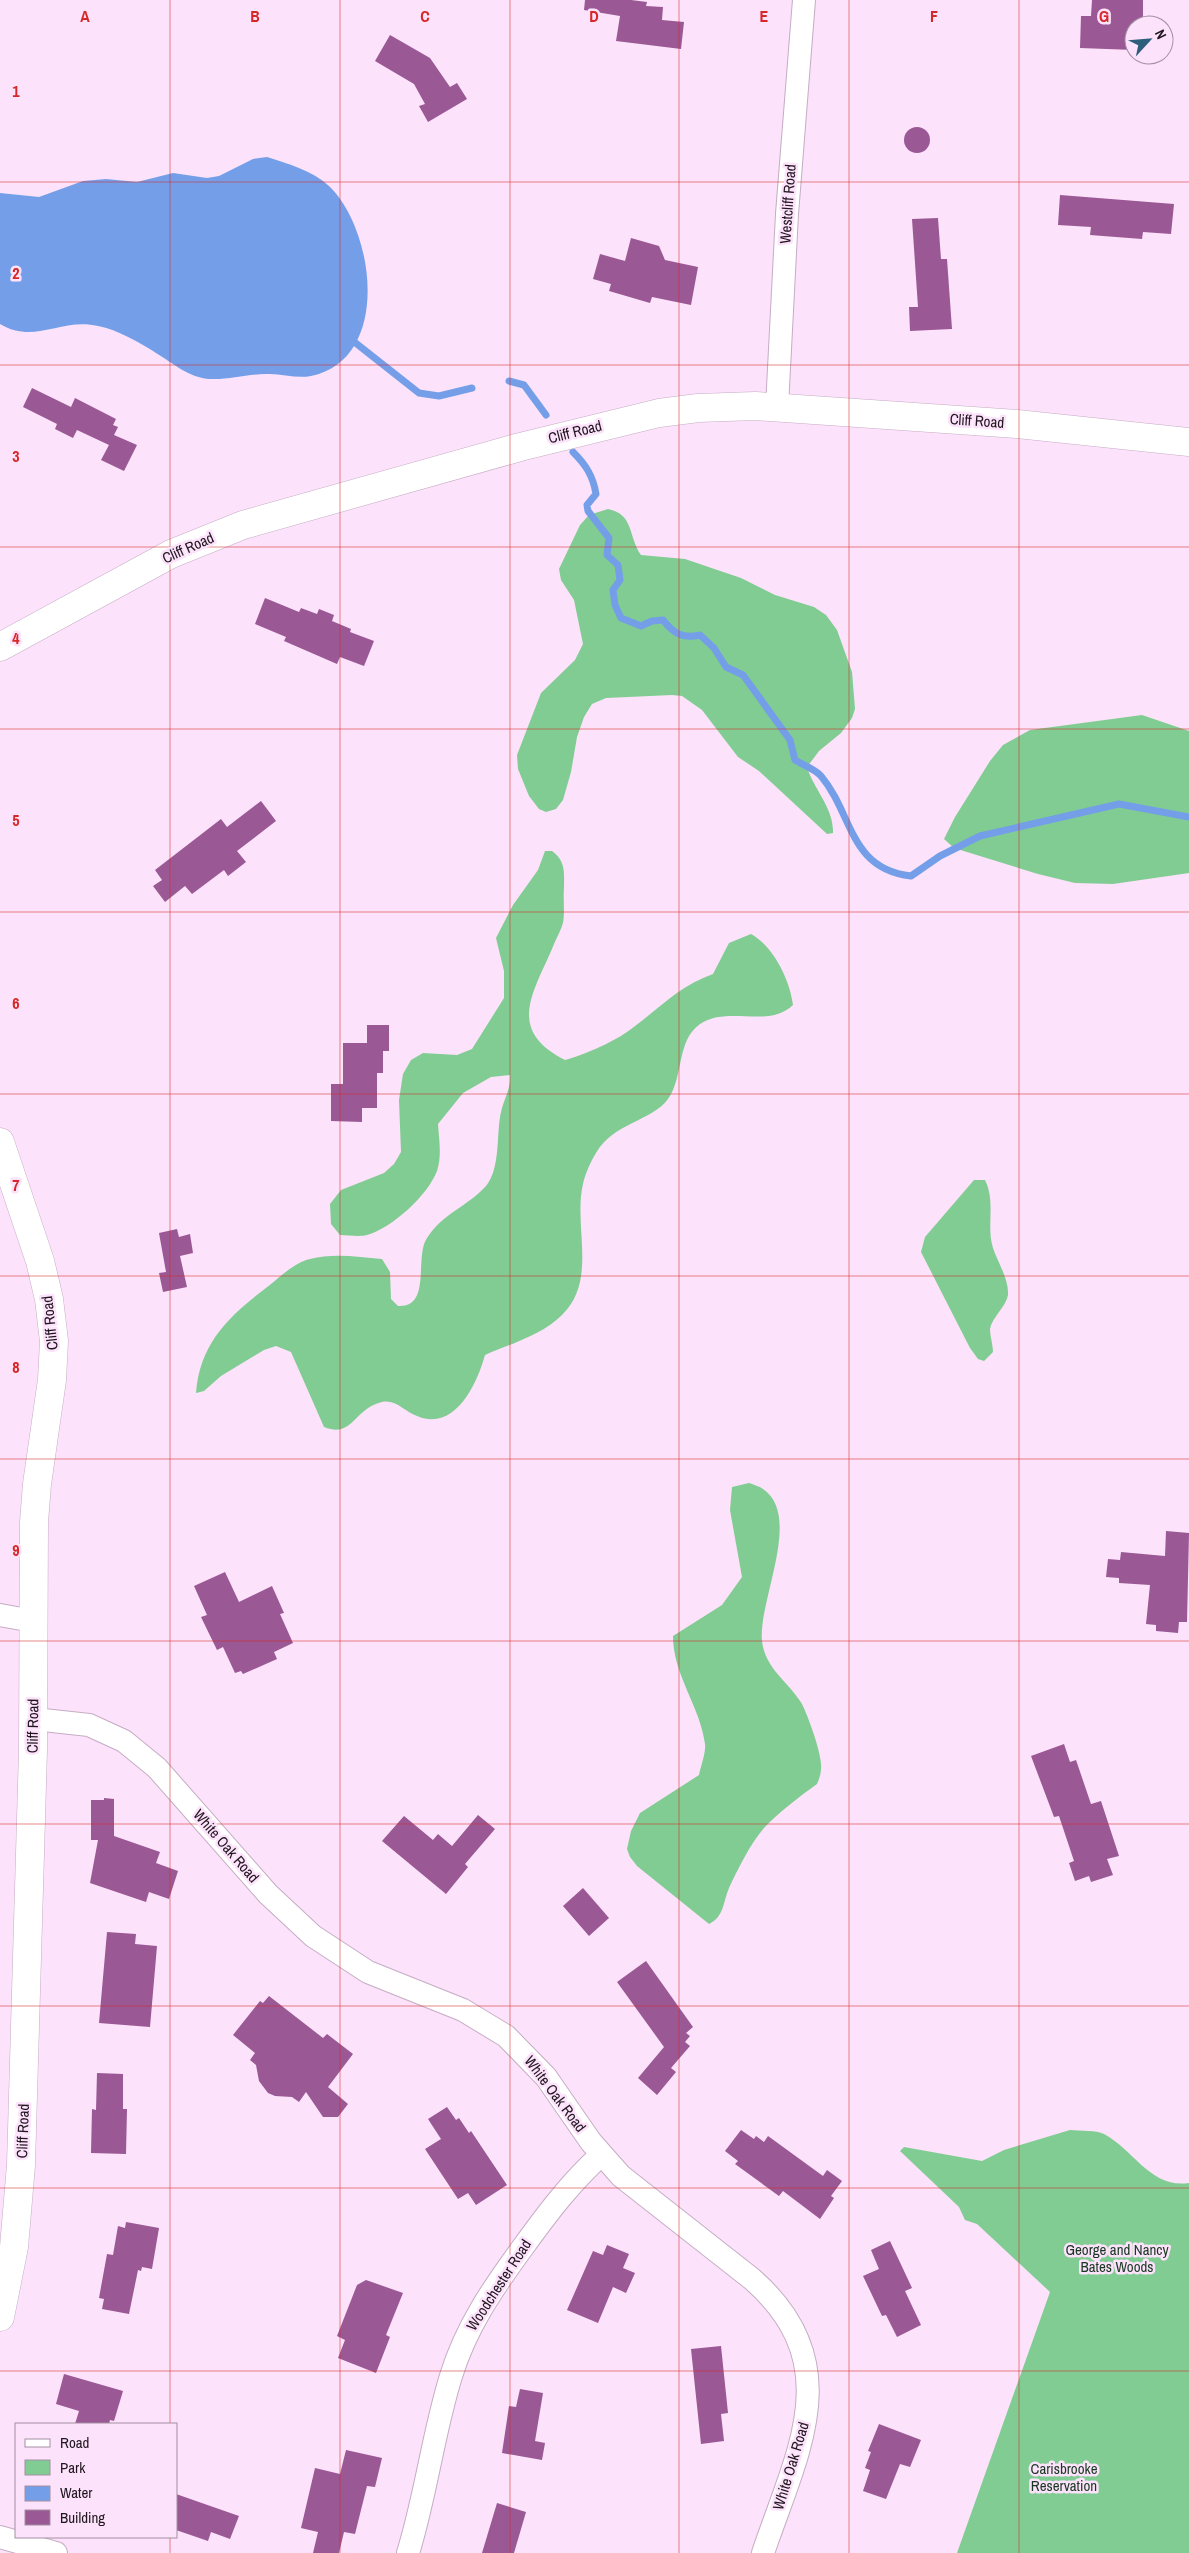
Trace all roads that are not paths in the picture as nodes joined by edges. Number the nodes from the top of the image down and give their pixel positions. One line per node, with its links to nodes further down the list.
1 (804, 0): 2 (street, Westcliff Road)
2 (777, 408): 3 (street, Cliff Road); 4 (street, Cliff Road)
3 (1189, 442)
4 (0, 647)
5 (0, 1142): 7 (street, Cliff Road)
6 (0, 1615): 7 (street)
7 (33, 1621): 8 (street, Cliff Road)
8 (34, 1718): 9 (street, White Oak Road); 10 (street, Cliff Road)
9 (601, 2155): 13 (street, Woodchester Road); 14 (street, White Oak Road)
10 (0, 2317)
11 (0, 2537): 12 (street)
12 (56, 2553)
13 (408, 2553)
14 (763, 2553)

